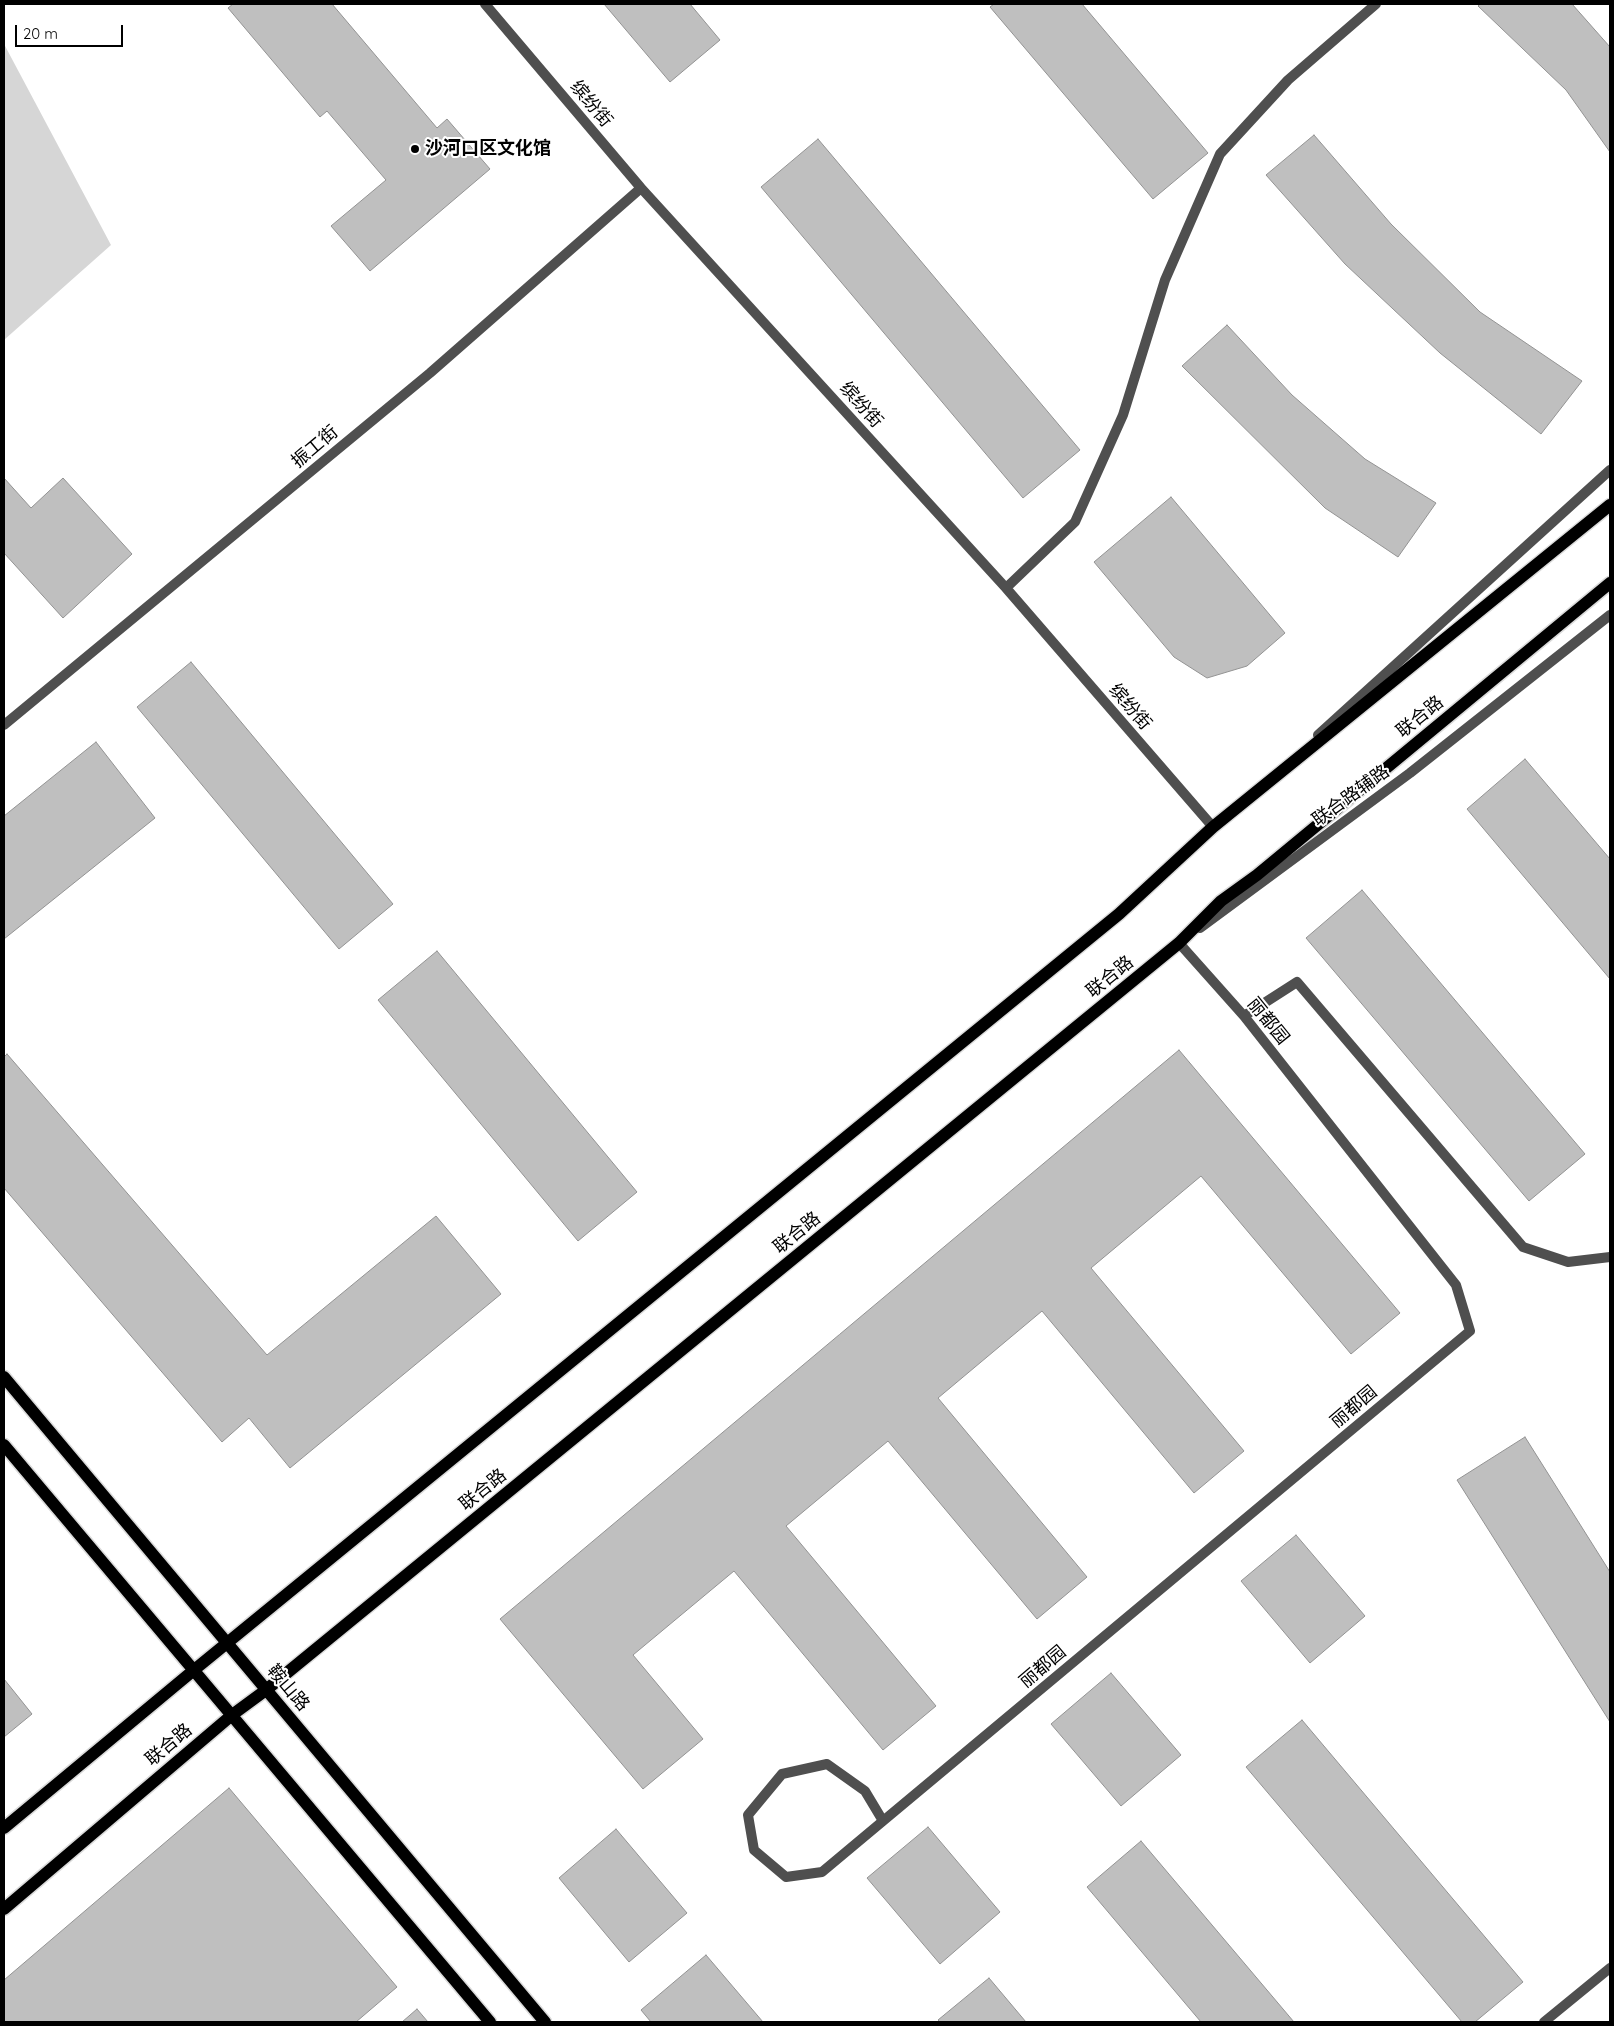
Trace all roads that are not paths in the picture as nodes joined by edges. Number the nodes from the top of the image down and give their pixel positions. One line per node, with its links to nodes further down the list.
1 (485, 4): 3 (street, 缤纷街)
2 (1376, 4): 7 (street)
3 (641, 188): 7 (street, 缤纷街); 9 (street, 振工街)
4 (1610, 470): 10 (street)
5 (1610, 505): 10 (main road)
6 (1610, 583): 12 (main road, 联合路)
7 (1006, 588): 11 (street, 缤纷街)
8 (1610, 615): 12 (street, 联合路辅路)
9 (4, 725)
10 (1238, 807): 11 (main road)
11 (1213, 827): 17 (main road)
12 (1179, 943): 13 (street, 丽都园); 19 (main road, 联合路)
13 (1244, 1016): 14 (street); 21 (street, 丽都园)
14 (1610, 1257)
15 (4, 1377): 17 (main road, 鞍山路)
16 (4, 1444): 18 (main road)
17 (227, 1643): 18 (main road); 19 (main road, 鞍山路)
18 (194, 1670): 20 (main road); 22 (main road)
19 (266, 1690): 20 (main road, 联合路); 26 (main road, 鞍山路)
20 (232, 1715): 23 (main road, 联合路); 25 (main road)
21 (883, 1821): 21 (street, 丽都园)
22 (4, 1828)
23 (4, 1909)
24 (1610, 1968): 27 (street)
25 (490, 2022)
26 (545, 2022)
27 (1544, 2022)

